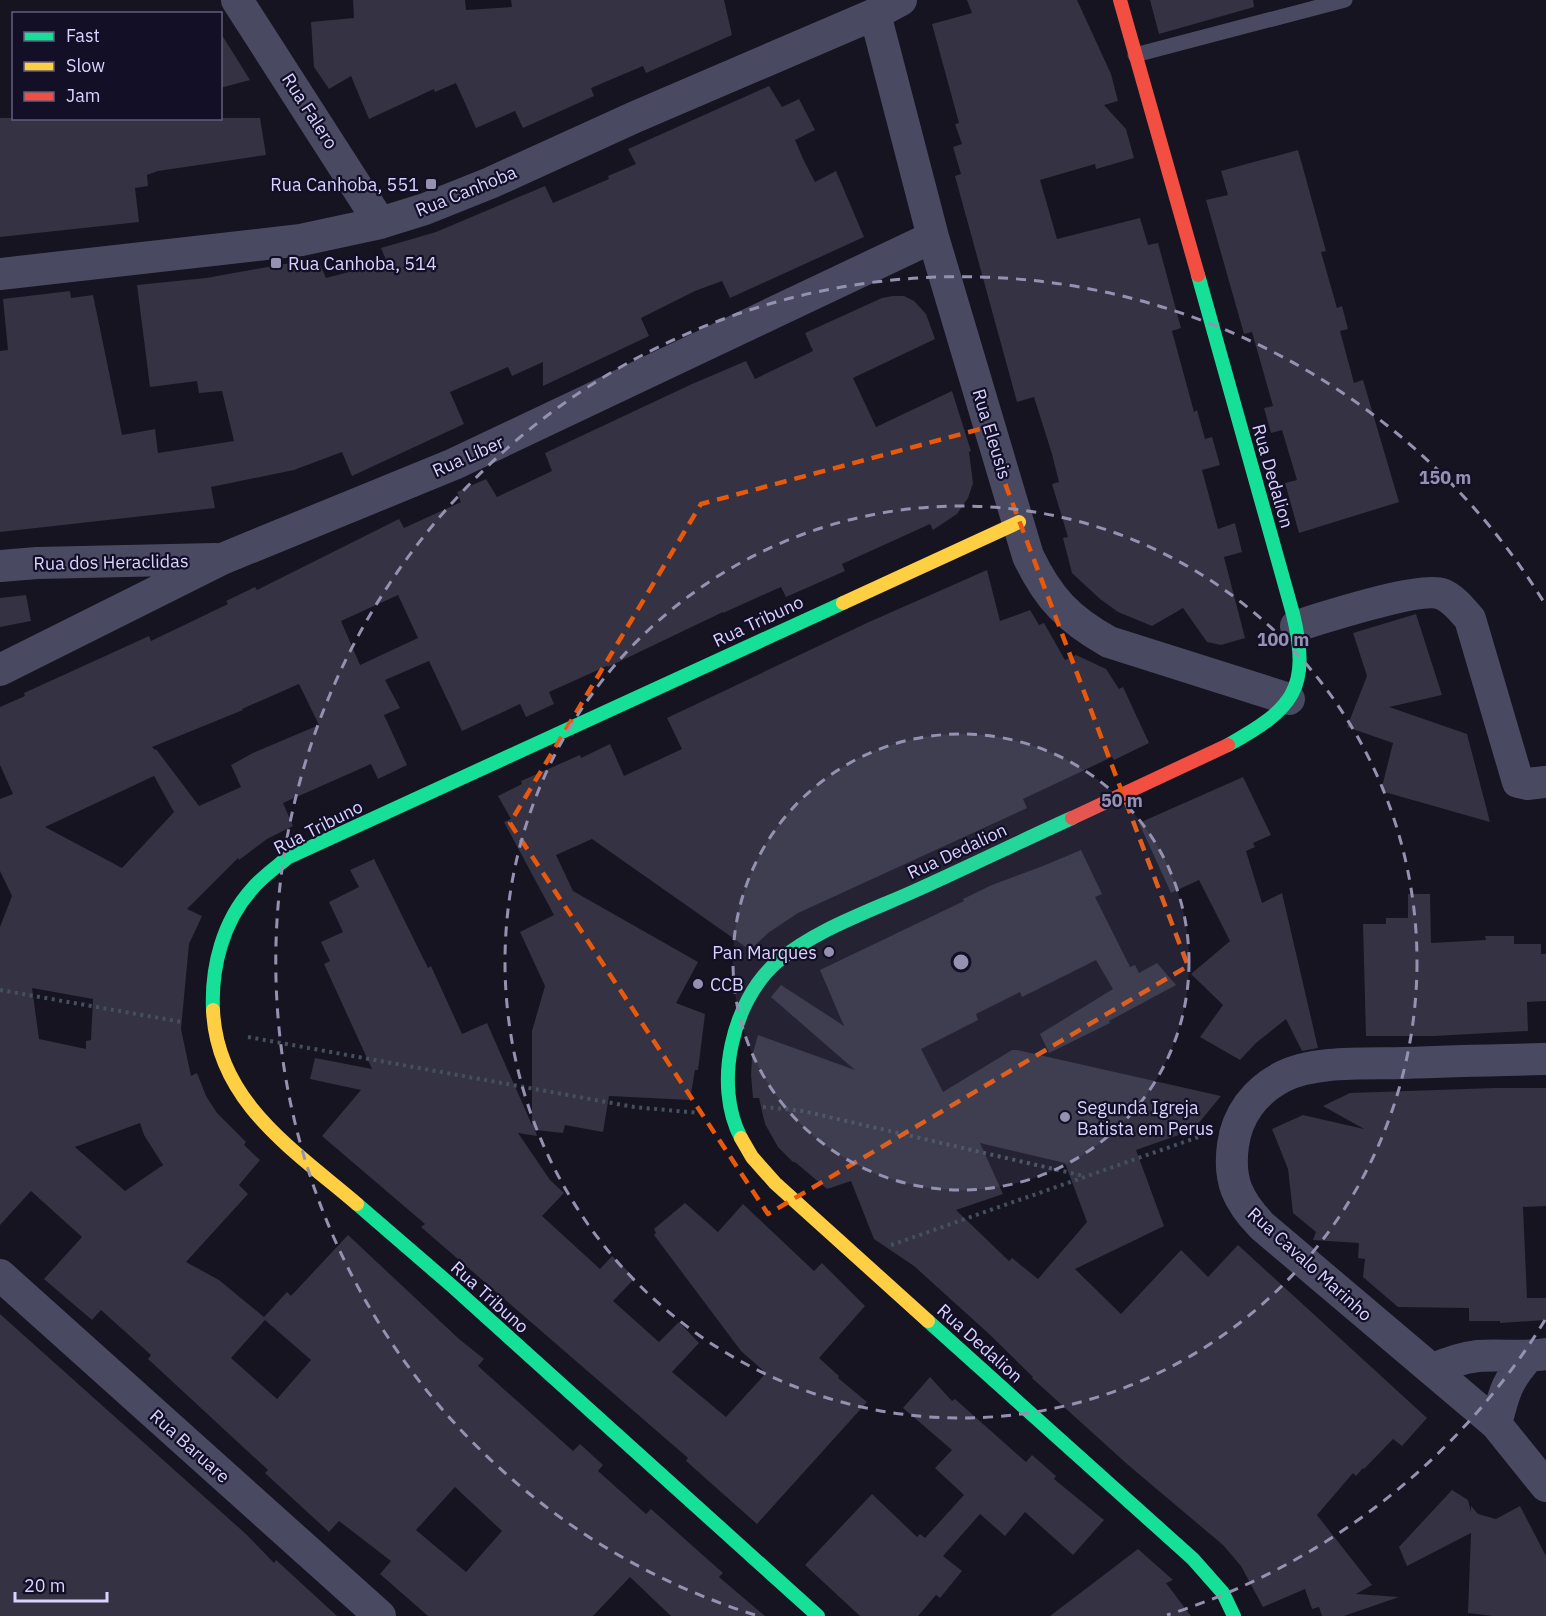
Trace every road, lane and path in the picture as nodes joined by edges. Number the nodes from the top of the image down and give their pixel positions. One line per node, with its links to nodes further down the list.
1 (237, 0): 6 (street, Rua Falero)
2 (1120, 0): 5 (street, Rua Dedalion)
3 (1345, 0): 5 (lane)
4 (888, 7): 6 (street, Rua Canhoba); 7 (street, Rua Eleusis)
5 (1135, 55): 12 (street, Rua Dedalion)
6 (380, 223): 8 (street, Rua Canhoba)
7 (933, 237): 9 (street, Rua Eleusis); 10 (street, Rua Líber)
8 (0, 274)
9 (1018, 522): 14 (street, Rua Eleusis); 17 (street, Rua Tribuno)
10 (222, 559): 11 (street, Rua dos Heraclidas); 13 (street, Rua Líber)
11 (0, 566)
12 (1296, 626): 14 (street, Rua Dedalion); 15 (street)
13 (0, 670)
14 (1289, 699): 19 (street, Rua Dedalion)
15 (1546, 782)
16 (0, 990): 17 (path)
17 (215, 1031): 19 (path); 29 (street, Rua Tribuno)
18 (1546, 1059): 20 (street, Rua Cavalo Marinho)
19 (729, 1106): 21 (path); 22 (street, Rua Dedalion)
20 (1238, 1123): 21 (path); 25 (street, Rua Cavalo Marinho)
21 (1084, 1176): 22 (path)
22 (858, 1257): 30 (street, Rua Dedalion)
23 (0, 1275): 28 (street, Rua Baruare)
24 (1537, 1355): 25 (street); 26 (street)
25 (1432, 1370): 26 (street, Rua Cavalo Marinho)
26 (1496, 1424): 27 (street, Rua Cavalo Marinho)
27 (1546, 1486)
28 (380, 1616)
29 (818, 1616)
30 (1234, 1616)

